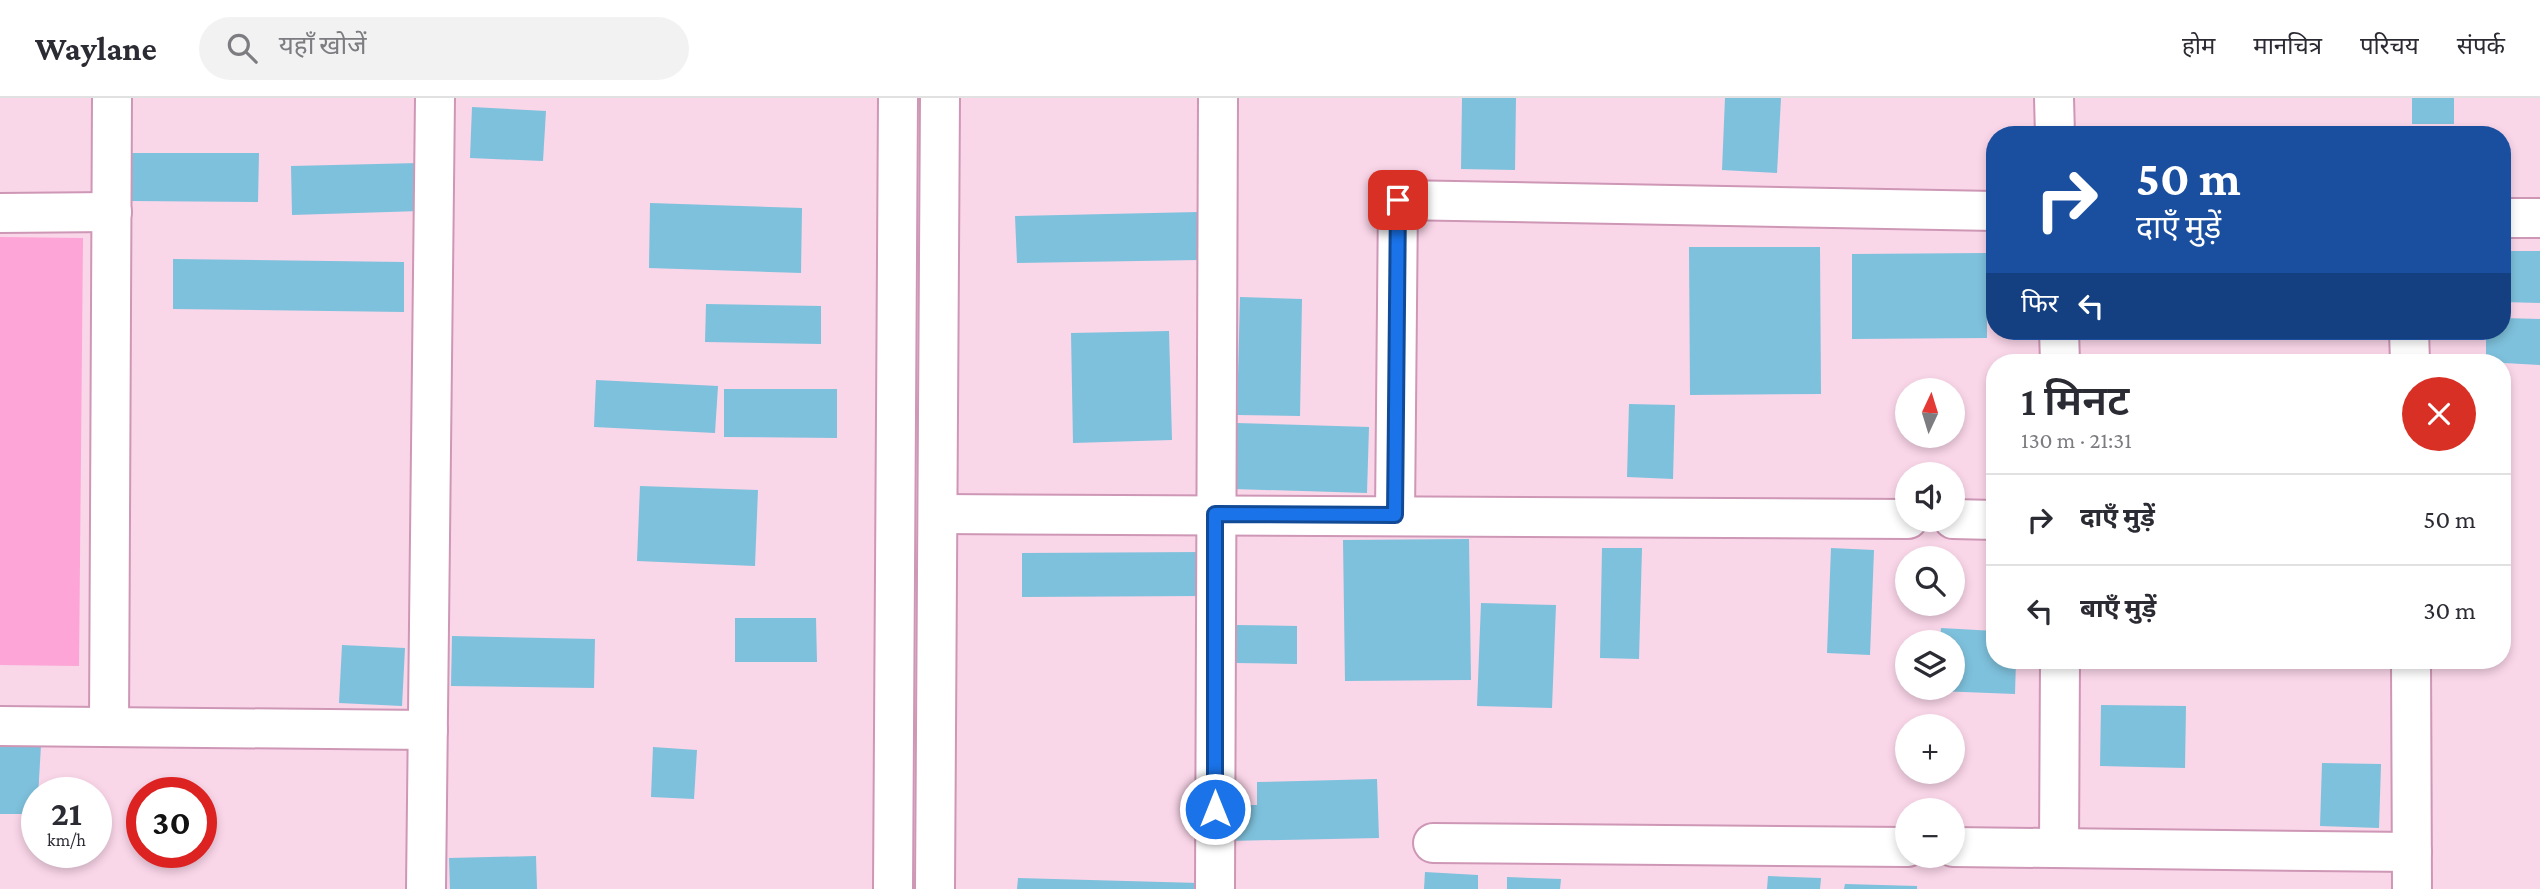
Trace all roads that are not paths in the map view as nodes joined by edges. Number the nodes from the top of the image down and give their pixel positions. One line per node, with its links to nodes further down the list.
1 (113, 98): 9 (street)
2 (435, 98): 23 (street)
3 (898, 98): 30 (street)
4 (940, 98): 13 (street)
5 (1218, 98): 14 (street)
6 (2054, 98): 7 (street)
7 (2055, 126)
8 (1986, 211): 15 (street)
9 (112, 212): 10 (street); 22 (street)
10 (0, 213)
11 (2511, 218): 12 (street)
12 (2540, 218)
13 (939, 514): 14 (street); 31 (street)
14 (1215, 514): 15 (street); 32 (street)
15 (1395, 515): 16 (street)
16 (1895, 519)
17 (1965, 519): 18 (street)
18 (1986, 520)
19 (2060, 669): 27 (street)
20 (2411, 669): 28 (street)
21 (0, 726): 22 (street)
22 (109, 727): 23 (street)
23 (428, 730): 29 (street)
24 (1433, 843): 25 (street)
25 (1895, 847)
26 (1965, 847): 27 (street)
27 (2059, 848): 28 (street)
28 (2412, 871)
29 (426, 889)
30 (893, 889)
31 (935, 889)
32 (1215, 889)

